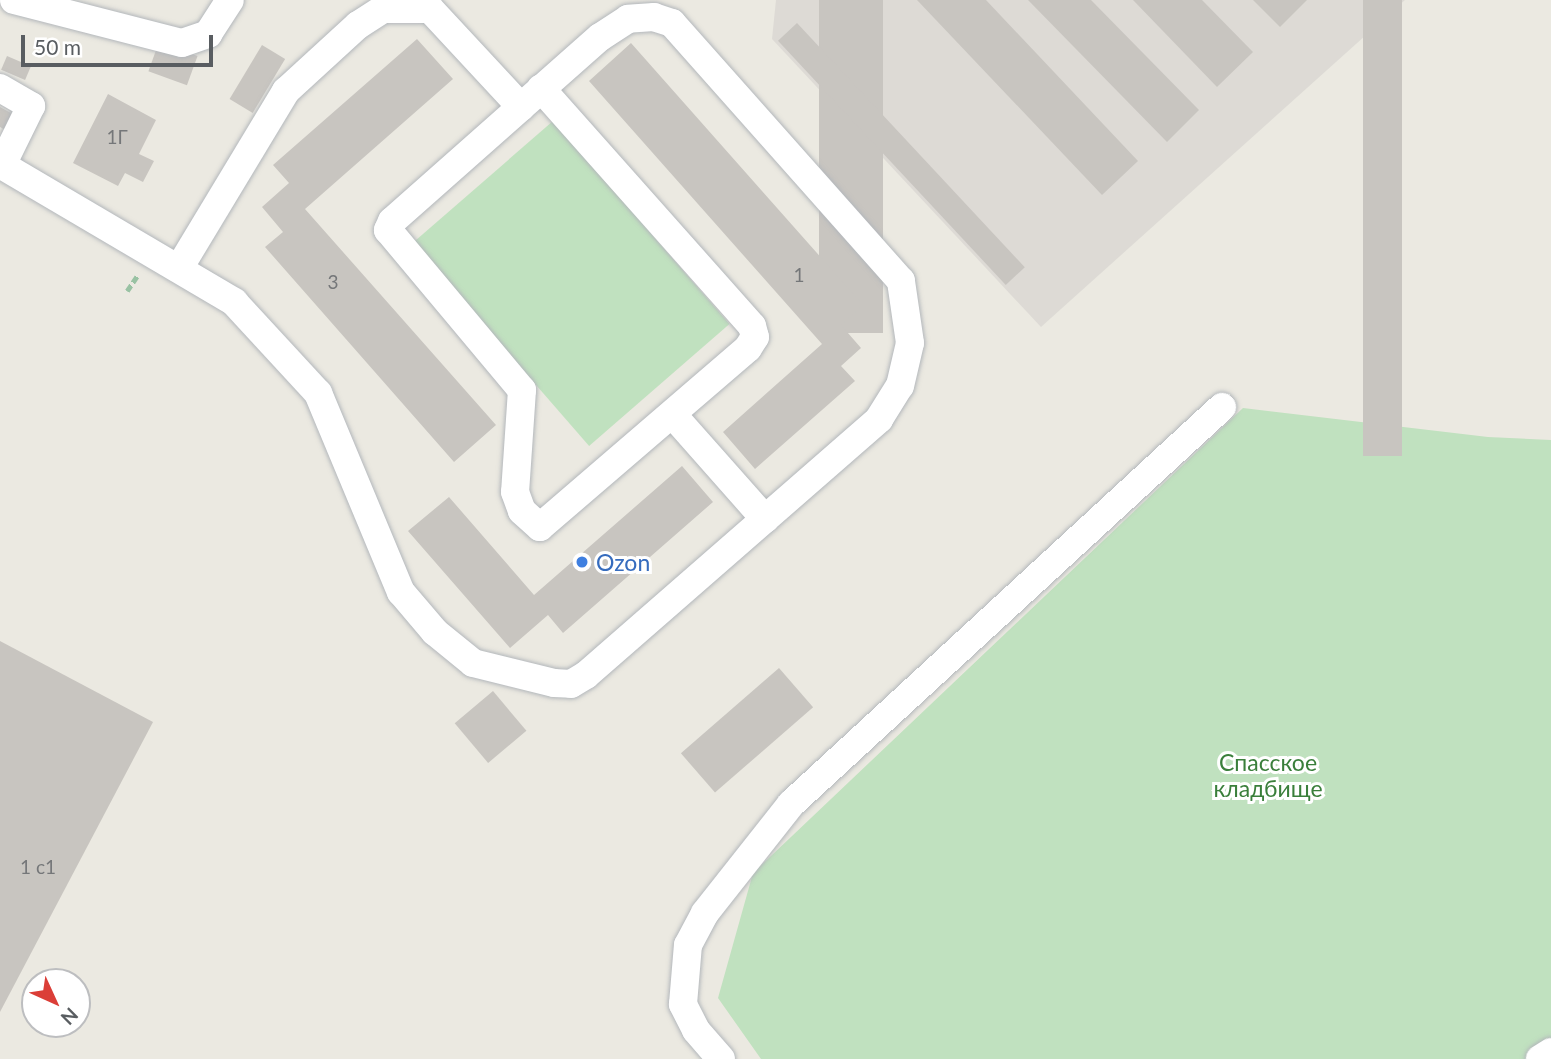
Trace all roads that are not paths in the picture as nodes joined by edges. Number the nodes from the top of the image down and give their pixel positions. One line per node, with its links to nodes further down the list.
1 (17, 0): 2 (lane)
2 (230, 0)
3 (384, 4): 5 (lane); 7 (lane)
4 (0, 88): 6 (lane)
5 (531, 98): 9 (lane); 9 (lane); 10 (lane)
6 (1, 165): 7 (lane)
7 (180, 267): 10 (lane)
8 (1222, 407): 12 (lane)
9 (673, 415): 10 (lane)
10 (765, 519)
11 (1551, 1052): 13 (lane)
12 (721, 1059)
13 (1540, 1059)

